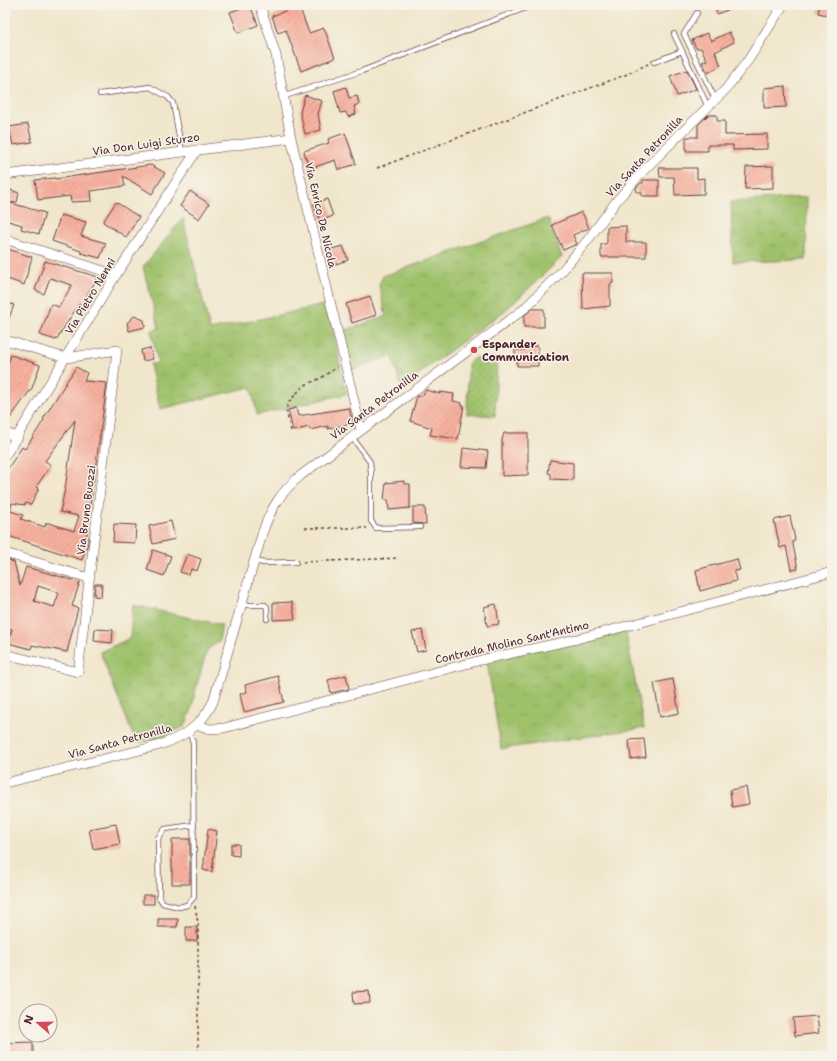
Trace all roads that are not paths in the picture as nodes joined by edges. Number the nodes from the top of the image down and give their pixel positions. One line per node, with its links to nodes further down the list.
1 (260, 5): 9 (street, Via Enrico De Nicola)
2 (533, 5): 9 (lane)
3 (783, 5): 10 (street, Via Santa Petronilla)
4 (697, 13): 10 (lane)
5 (674, 34): 6 (lane)
6 (682, 51): 7 (lane); 11 (lane)
7 (654, 62)
8 (100, 94): 14 (lane)
9 (285, 96): 12 (street, Via Enrico De Nicola)
10 (716, 99): 11 (street, Via Santa Petronilla)
11 (708, 107): 20 (street, Via Santa Petronilla)
12 (291, 138): 13 (street, Via Don Luigi Sturzo); 20 (street, Via Enrico De Nicola)
13 (197, 150): 14 (street, Via Don Luigi Sturzo); 17 (street, Via Pietro Nenni)
14 (182, 152): 15 (street, Via Don Luigi Sturzo)
15 (5, 175)
16 (5, 239): 17 (street)
17 (116, 275): 19 (street, Via Pietro Nenni)
18 (5, 340): 19 (street)
19 (66, 358): 22 (street, Via Pietro Nenni); 30 (street, Via Bruno Buozzi)
20 (361, 430): 23 (street, Via Santa Petronilla)
21 (5, 433): 22 (street)
22 (18, 437): 24 (street, Via Pietro Nenni)
23 (352, 437): 25 (lane); 27 (street, Via Santa Petronilla)
24 (5, 456)
25 (420, 528)
26 (5, 553): 30 (street)
27 (254, 560): 28 (lane); 31 (street, Via Santa Petronilla)
28 (296, 562)
29 (832, 572): 34 (street, Contrada Molino Sant'Antimo)
30 (89, 578): 33 (street, Via Bruno Buozzi)
31 (241, 604): 32 (lane); 34 (street, Via Santa Petronilla)
32 (267, 619)
33 (5, 654)
34 (198, 725): 35 (street, Via Santa Petronilla)
35 (190, 732): 36 (street, Via Santa Petronilla); 37 (lane)
36 (5, 783)
37 (194, 826): 37 (lane)

